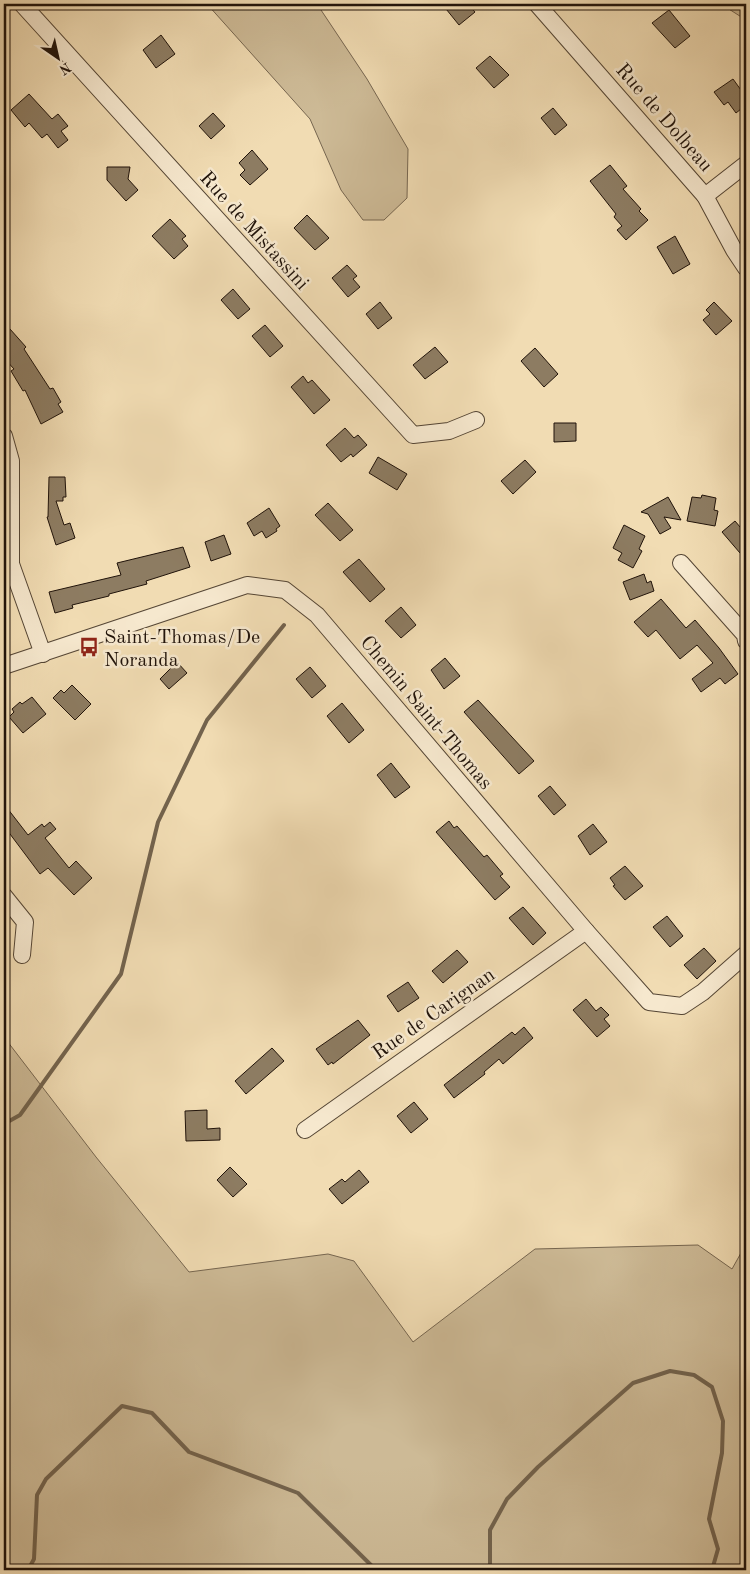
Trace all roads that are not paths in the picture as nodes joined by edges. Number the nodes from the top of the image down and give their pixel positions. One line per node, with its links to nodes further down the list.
1 (22, 4): 6 (street, Rue de Mistassini)
2 (537, 4): 4 (street, Rue de Dolbeau)
3 (746, 164): 4 (street)
4 (706, 196): 5 (street, Rue de Dolbeau)
5 (746, 268)
6 (476, 420)
7 (4, 436): 8 (street)
8 (7, 462): 11 (street)
9 (681, 563): 10 (street)
10 (746, 641)
11 (43, 654): 12 (street, Chemin Saint-Thomas); 14 (street, Chemin Saint-Thomas)
12 (4, 666)
13 (4, 896): 16 (street)
14 (586, 931): 15 (street, Chemin Saint-Thomas); 17 (street, Rue de Carignan)
15 (746, 954)
16 (22, 955)
17 (305, 1130)

